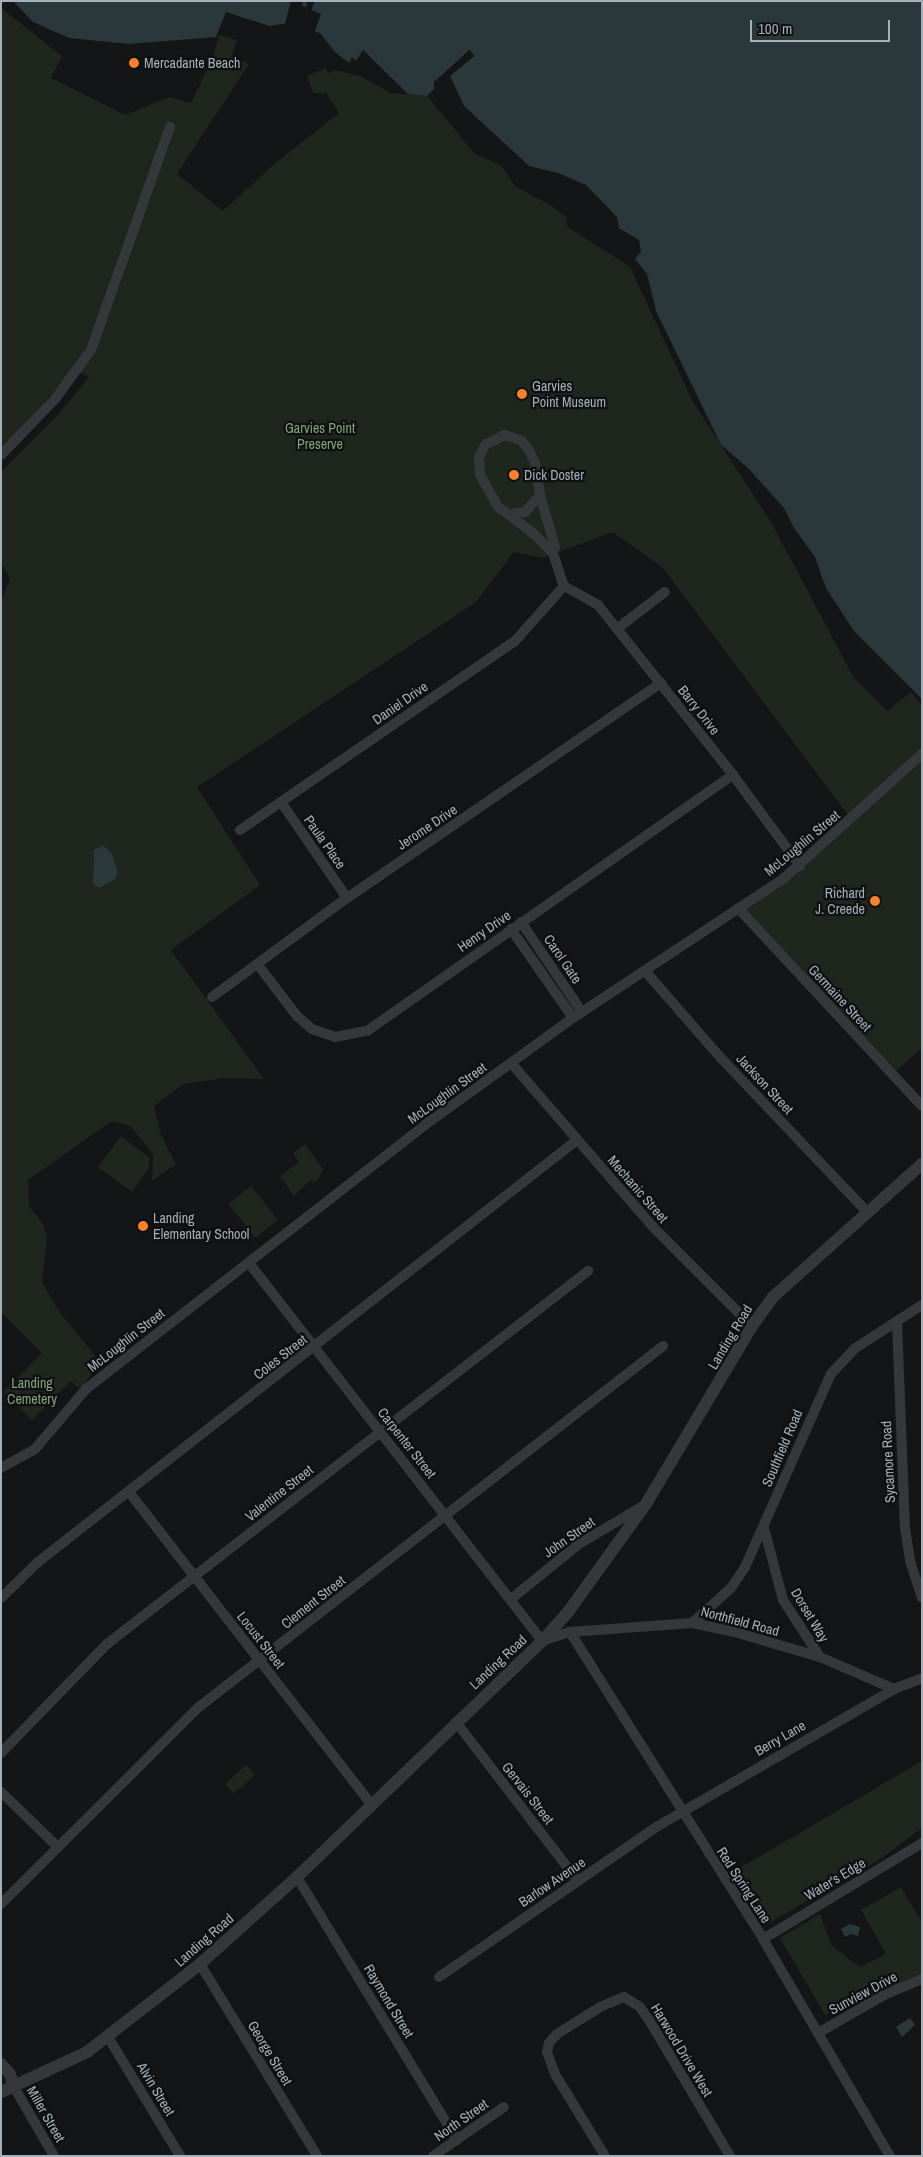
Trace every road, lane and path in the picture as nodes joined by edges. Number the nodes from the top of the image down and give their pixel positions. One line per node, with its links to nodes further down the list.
1 (170, 127): 2 (street)
2 (1, 455)
3 (540, 495): 4 (street); 4 (street); 5 (street)
4 (508, 514): 5 (street)
5 (553, 553): 6 (street)
6 (564, 586): 8 (street, Barry Drive); 12 (street, Daniel Drive)
7 (665, 592): 8 (street)
8 (618, 628): 9 (street, Barry Drive)
9 (661, 683): 11 (street, Barry Drive); 15 (street, Jerome Drive)
10 (922, 754): 14 (street, McLoughlin Street)
11 (733, 775): 14 (street, Barry Drive); 17 (street, Henry Drive)
12 (281, 802): 13 (street, Daniel Drive); 15 (street, Paula Place)
13 (240, 830)
14 (800, 866): 16 (street, McLoughlin Street)
15 (347, 898): 19 (street, Jerome Drive)
16 (738, 908): 20 (street, McLoughlin Street); 24 (street, Germaine Street)
17 (521, 922): 18 (street, Henry Drive); 22 (street, Carol Gate)
18 (511, 929): 19 (street, Henry Drive); 22 (street, Carol Gate)
19 (258, 965): 21 (street, Jerome Drive)
20 (645, 971): 22 (street, McLoughlin Street); 27 (street, Jackson Street)
21 (212, 997)
22 (578, 1015): 23 (street, McLoughlin Street)
23 (511, 1063): 25 (street, Mechanic Street); 28 (street, McLoughlin Street)
24 (922, 1106)
25 (577, 1140): 32 (street, Mechanic Street); 34 (street, Coles Street)
26 (922, 1164): 27 (street, Landing Road)
27 (867, 1212): 32 (street, Landing Road)
28 (249, 1263): 34 (street, Carpenter Street); 36 (street, McLoughlin Street)
29 (588, 1271): 35 (street, Valentine Street)
30 (922, 1305): 31 (street, Southfield Road)
31 (897, 1322): 40 (street, Southfield Road); 43 (street, Sycamore Road)
32 (752, 1326): 38 (street, Landing Road)
33 (663, 1346): 39 (street, Clement Street)
34 (314, 1348): 35 (street, Carpenter Street); 37 (street, Coles Street)
35 (380, 1432): 39 (street, Carpenter Street); 41 (street, Valentine Street)
36 (1, 1468)
37 (129, 1492): 41 (street, Locust Street); 42 (street, Coles Street)
38 (646, 1504): 44 (street, John Street); 47 (street, Landing Road)
39 (446, 1516): 44 (street, Carpenter Street); 49 (street, Clement Street)
40 (764, 1528): 45 (street, Southfield Road); 48 (street, Dorset Way)
41 (195, 1577): 49 (street, Locust Street); 53 (street, Valentine Street)
42 (1, 1598)
43 (922, 1598)
44 (511, 1599): 47 (street, Carpenter Street)
45 (692, 1623): 46 (street, Northfield Road); 48 (street, Northfield Road)
46 (570, 1632): 47 (street, Northfield Road); 56 (street, Red Spring Lane)
47 (542, 1641): 52 (street, Landing Road)
48 (820, 1657): 51 (street, Northfield Road)
49 (260, 1660): 55 (street, Locust Street); 58 (street, Clement Street)
50 (922, 1678): 51 (street)
51 (894, 1689): 56 (street, Berry Lane)
52 (456, 1722): 55 (street, Landing Road); 60 (street, Gervais Street)
53 (1, 1753)
54 (1, 1792): 58 (street)
55 (372, 1805): 59 (street, Landing Road)
56 (681, 1812): 60 (street, Barlow Avenue); 62 (street, Red Spring Lane)
57 (922, 1843): 62 (street, Water's Edge)
58 (58, 1847): 61 (street, Clement Street)
59 (297, 1877): 63 (street, Landing Road); 72 (street, Raymond Street)
60 (578, 1881): 64 (street, Barlow Avenue)
61 (1, 1904)
62 (763, 1939): 66 (street, Red Spring Lane)
63 (200, 1964): 67 (street, Landing Road); 75 (street, George Street)
64 (439, 1977)
65 (922, 1979): 66 (street, Sunview Drive)
66 (818, 2033): 79 (street, Red Spring Lane)
67 (108, 2037): 69 (street, Landing Road); 74 (street, Alvin Street)
68 (1, 2064): 69 (street)
69 (14, 2086): 70 (street, Landing Road); 73 (street, Miller Street)
70 (1, 2092)
71 (504, 2107): 72 (street, North Street)
72 (457, 2140): 76 (street, North Street)
73 (54, 2156)
74 (180, 2156)
75 (317, 2156)
76 (433, 2156)
77 (605, 2156): 78 (street, Harwood Drive West)
78 (730, 2156)
79 (890, 2156)

